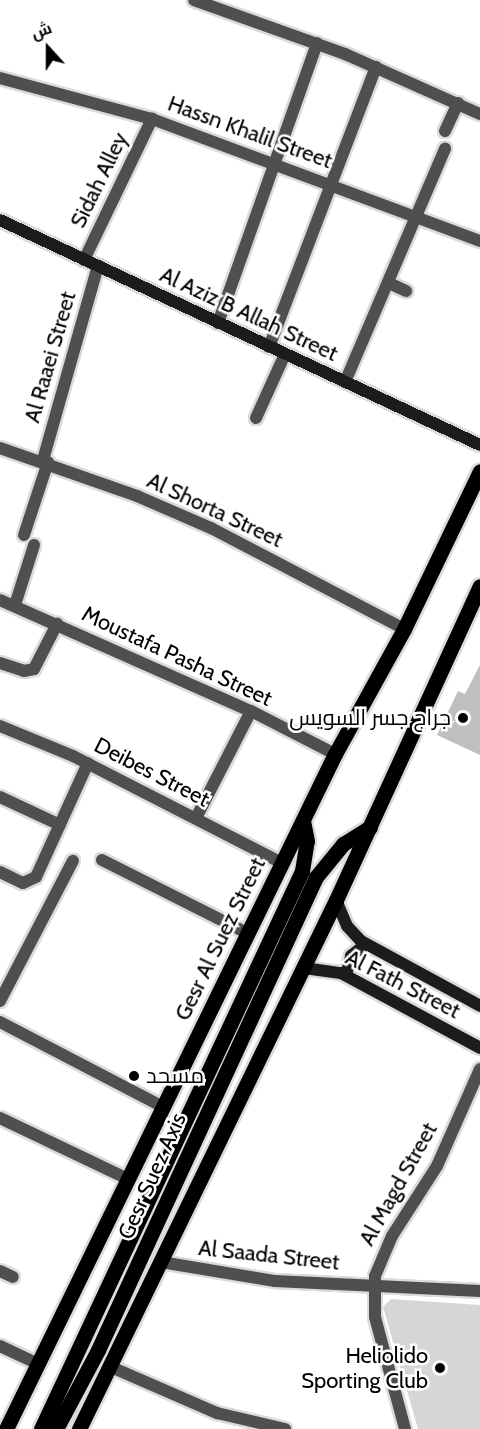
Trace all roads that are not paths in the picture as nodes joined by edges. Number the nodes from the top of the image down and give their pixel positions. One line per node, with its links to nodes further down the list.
1 (194, 0): 2 (street)
2 (317, 43): 3 (street); 10 (street)
3 (376, 67): 5 (street); 11 (street)
4 (0, 78): 7 (street, Hassn Khalil Street)
5 (458, 103): 6 (street); 8 (street)
6 (480, 114)
7 (152, 119): 10 (street, Hassn Khalil Street); 15 (street, Sidah Alley)
8 (445, 131)
9 (445, 149): 12 (street)
10 (276, 163): 11 (street, Hassn Khalil Street); 19 (street)
11 (331, 183): 12 (street, Hassn Khalil Street); 20 (street)
12 (417, 217): 14 (street, Hassn Khalil Street); 17 (street)
13 (1, 223): 15 (main road, Al Aziz B Allah Street)
14 (480, 241)
15 (84, 260): 16 (main road, Al Aziz B Allah Street)
16 (98, 266): 19 (main road, Al Aziz B Allah Street); 26 (street, Al Raaei Street)
17 (388, 282): 18 (street); 22 (street)
18 (406, 291)
19 (218, 323): 20 (main road, Al Aziz B Allah Street)
20 (269, 347): 21 (main road, Al Aziz B Allah Street)
21 (285, 354): 22 (main road, Al Aziz B Allah Street); 23 (street)
22 (345, 382): 24 (main road, Al Aziz B Allah Street)
23 (256, 418)
24 (480, 445)
25 (0, 448): 26 (street, Al Shorta Street)
26 (46, 461): 28 (street, Al Raaei Street); 34 (street, Al Shorta Street)
27 (480, 471): 34 (main road, Gesr Al Suez Street)
28 (24, 535)
29 (34, 545): 32 (street)
30 (480, 586): 44 (main road)
31 (0, 600): 32 (street, Moustafa Pasha Street)
32 (15, 605): 33 (street, Moustafa Pasha Street)
33 (57, 624): 35 (street); 36 (street, Moustafa Pasha Street)
34 (404, 629): 38 (main road, Gesr Al Suez Street)
35 (0, 663)
36 (250, 711): 38 (street, Moustafa Pasha Street); 41 (street)
37 (0, 726): 39 (street, Deibes Street)
38 (335, 754): 42 (main road, Gesr Al Suez Street)
39 (88, 763): 41 (street, Deibes Street); 43 (street)
40 (0, 797): 43 (street)
41 (196, 818): 47 (street, Deibes Street)
42 (303, 821): 47 (main road, Gesr Al Suez Street); 71 (main road, Gesr Suez Axis)
43 (60, 825): 48 (street)
44 (370, 827): 49 (main road); 72 (main road, Gesr Suez Axis)
45 (102, 860): 50 (street)
46 (73, 861): 54 (street)
47 (282, 863): 50 (main road, Gesr Al Suez Street)
48 (0, 872)
49 (336, 900): 51 (main road, Al Fath Street); 52 (main road)
50 (247, 933): 59 (main road, Gesr Al Suez Street)
51 (366, 944): 53 (main road); 55 (main road, Al Fath Street)
52 (304, 968): 53 (main road, Al Fath Street); 62 (main road)
53 (346, 975): 57 (main road, Al Fath Street)
54 (0, 1001)
55 (480, 1006)
56 (0, 1022): 59 (street)
57 (480, 1048)
58 (480, 1069): 65 (street, Al Magd Street)
59 (163, 1107): 61 (main road, Gesr Al Suez Street)
60 (0, 1118): 61 (street)
61 (128, 1179): 68 (main road, Gesr Al Suez Street)
62 (161, 1262): 65 (street, Al Saada Street); 69 (main road)
63 (0, 1271): 64 (street)
64 (13, 1277)
65 (374, 1285): 66 (street, Al Saada Street); 75 (street, Al Magd Street)
66 (480, 1291)
67 (0, 1346): 68 (street)
68 (38, 1364): 70 (main road, Gesr Al Suez Street)
69 (111, 1367): 73 (main road); 74 (street)
70 (6, 1429)
71 (41, 1429)
72 (56, 1429)
73 (79, 1429)
74 (285, 1429)
75 (405, 1429)

